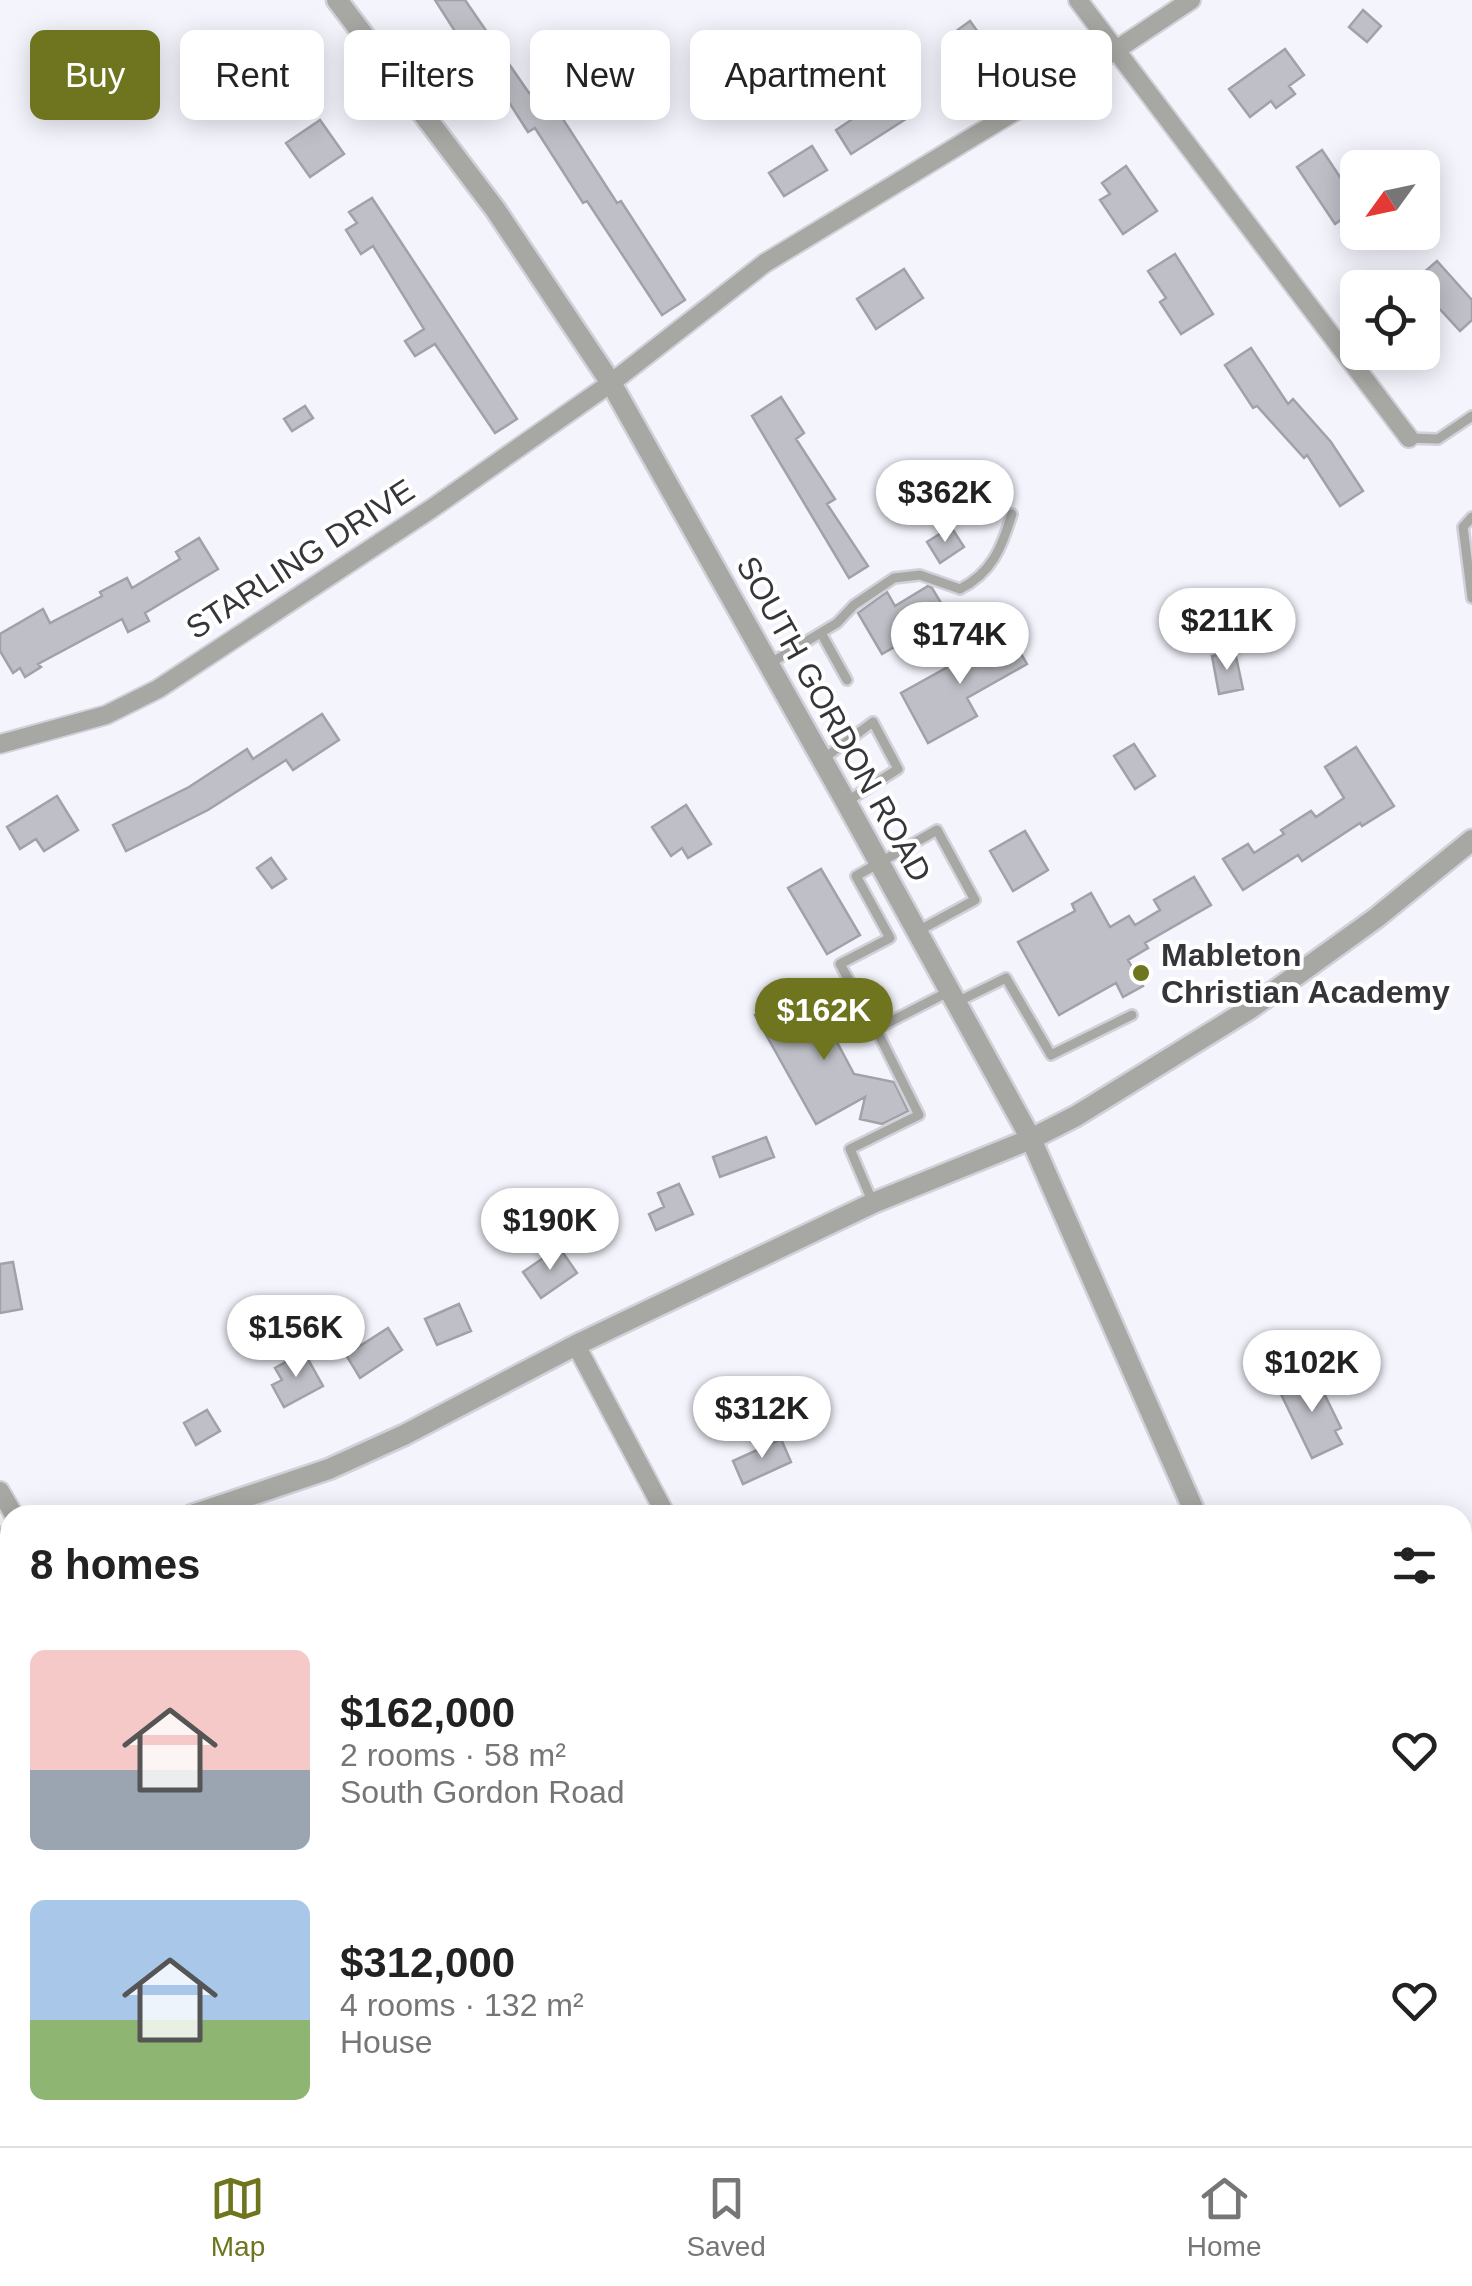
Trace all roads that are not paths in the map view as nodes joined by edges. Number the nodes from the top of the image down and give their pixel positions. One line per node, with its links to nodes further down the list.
1 (337, 0): 5 (street, SOUTH GORDON ROAD)
2 (1078, 0): 4 (street)
3 (1190, 0): 4 (street, STARLING DRIVE)
4 (1116, 50): 5 (street, STARLING DRIVE); 7 (street)
5 (611, 382): 12 (street, SOUTH GORDON ROAD); 14 (street, STARLING DRIVE)
6 (1472, 416): 7 (lane)
7 (1410, 438)
8 (1012, 514): 11 (lane)
9 (1472, 517): 10 (lane)
10 (1472, 598)
11 (821, 633): 12 (lane); 13 (lane)
12 (769, 664): 15 (street, SOUTH GORDON ROAD)
13 (848, 680)
14 (0, 744)
15 (822, 760): 16 (street, SOUTH GORDON ROAD); 16 (lane)
16 (846, 802): 18 (street, SOUTH GORDON ROAD)
17 (1472, 840): 23 (street)
18 (880, 862): 19 (street, SOUTH GORDON ROAD); 19 (lane); 22 (lane)
19 (918, 931): 20 (street, SOUTH GORDON ROAD)
20 (954, 996): 21 (lane); 22 (lane); 23 (street, SOUTH GORDON ROAD)
21 (1132, 1015)
22 (876, 1029): 24 (lane)
23 (1030, 1139): 24 (street); 28 (street, SOUTH GORDON ROAD)
24 (872, 1203): 25 (street)
25 (576, 1345): 26 (street); 27 (street)
26 (222, 1505)
27 (661, 1505)
28 (1192, 1505)

